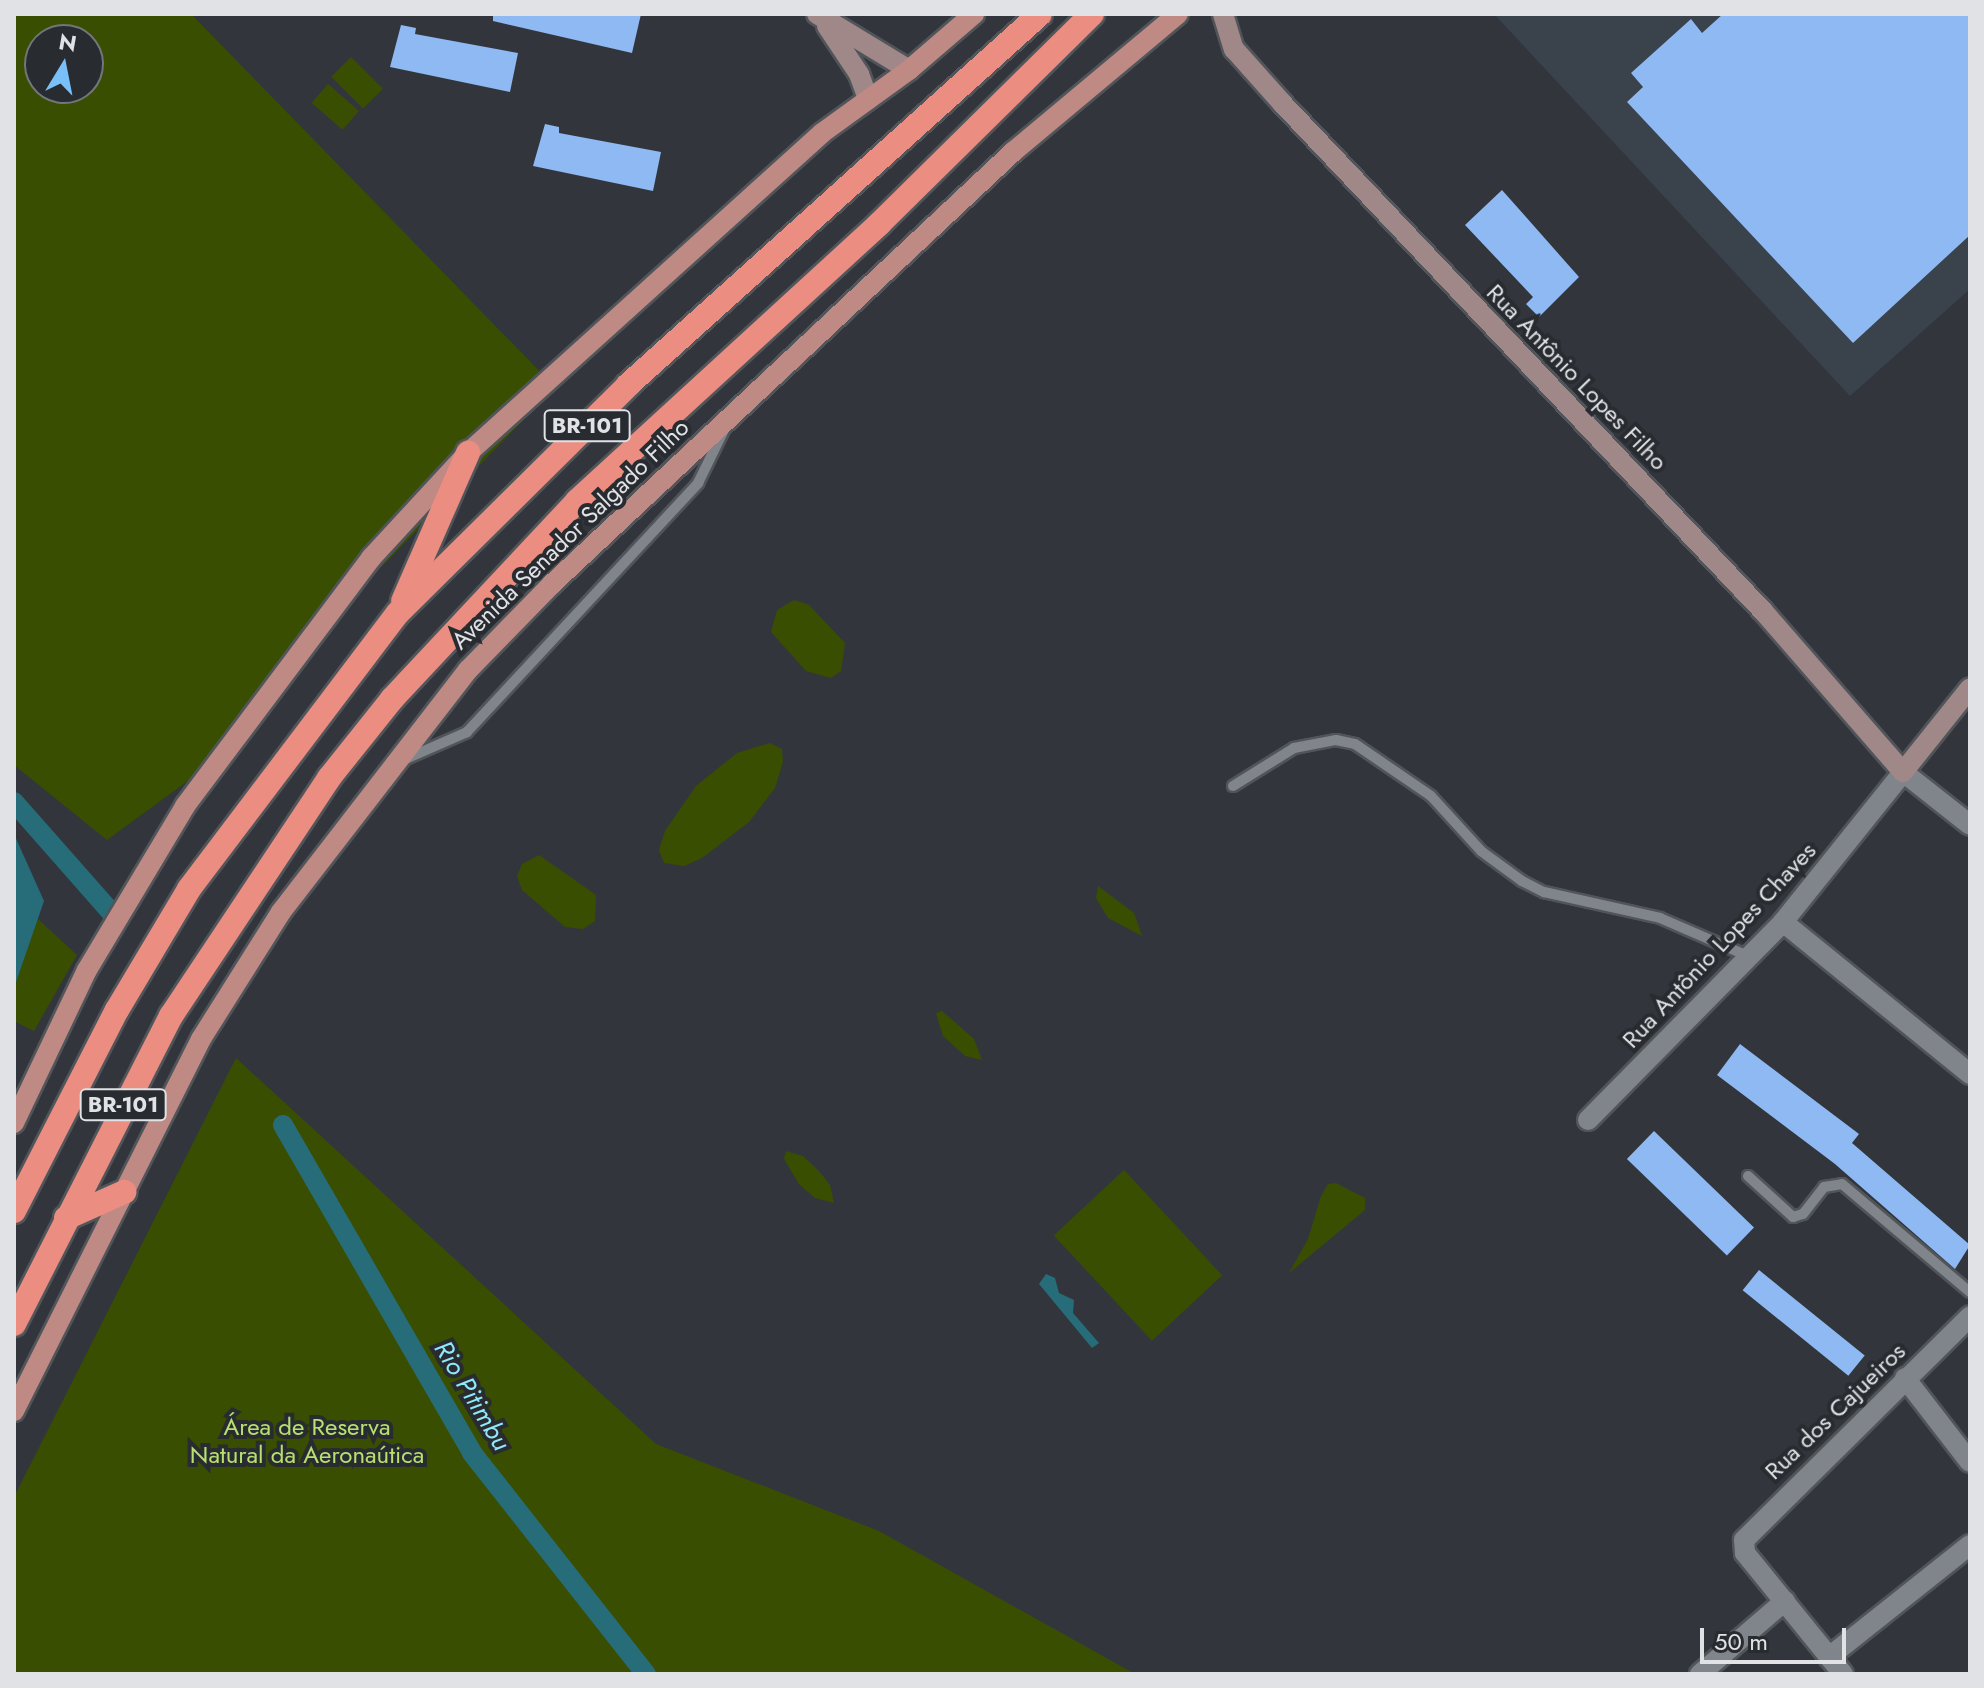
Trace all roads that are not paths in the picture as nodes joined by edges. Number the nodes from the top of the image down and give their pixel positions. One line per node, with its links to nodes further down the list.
1 (974, 14): 7 (main road)
2 (1040, 14): 11 (highway, BR-101)
3 (1092, 14): 25 (highway, Avenida Senador Salgado Filho / BR-101)
4 (1178, 14): 9 (main road, Avenida Senador Salgado Filho)
5 (1223, 14): 14 (street, Rua Antônio Lopes Filho)
6 (819, 15): 7 (street); 8 (street)
7 (909, 70): 8 (main road)
8 (868, 99): 10 (main road)
9 (728, 422): 13 (main road, Avenida Senador Salgado Filho); 13 (lane)
10 (468, 453): 11 (highway); 21 (main road)
11 (398, 613): 24 (highway, BR-101)
12 (1970, 688): 14 (street, Rua Antônio Lopes Chaves)
13 (391, 765): 23 (main road, Avenida Senador Salgado Filho)
14 (1903, 772): 16 (street); 17 (street, Rua Antônio Lopes Chaves)
15 (1233, 786): 18 (lane)
16 (1970, 825)
17 (1783, 922): 18 (street, Rua Antônio Lopes Chaves); 19 (street)
18 (1750, 957): 20 (street, Rua Antônio Lopes Chaves)
19 (1970, 1074)
20 (1588, 1120)
21 (14, 1123)
22 (1748, 1176): 26 (lane)
23 (124, 1192): 25 (highway); 30 (main road, Avenida Senador Salgado Filho)
24 (14, 1211)
25 (66, 1218): 28 (highway, BR-101)
26 (1970, 1292)
27 (1970, 1316): 29 (street, Rua dos Cajueiros)
28 (14, 1324)
29 (1905, 1378): 31 (street); 33 (street, Rua dos Cajueiros)
30 (14, 1411)
31 (1970, 1462)
32 (1970, 1545): 34 (street)
33 (1785, 1601): 34 (street); 35 (street)
34 (1829, 1657): 36 (street)
35 (1700, 1674)
36 (1843, 1674)

